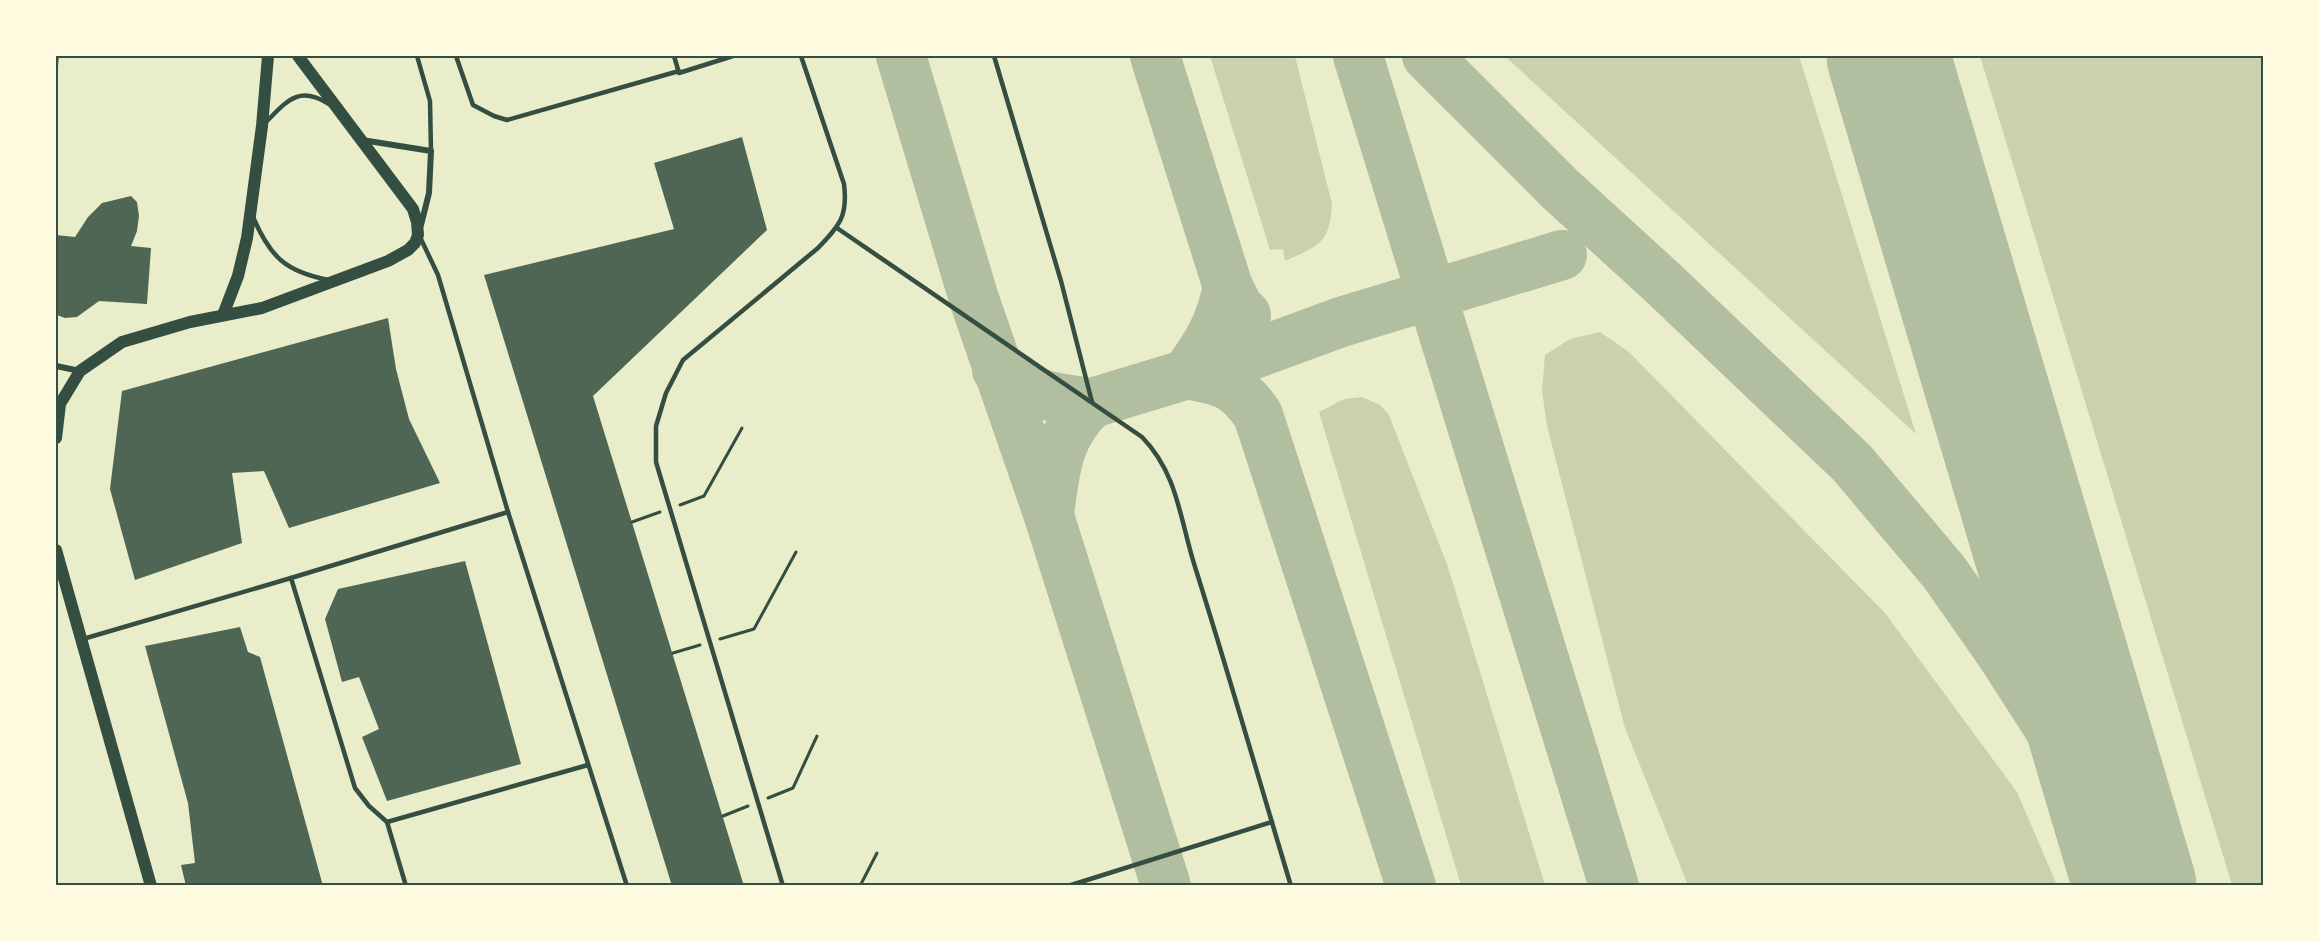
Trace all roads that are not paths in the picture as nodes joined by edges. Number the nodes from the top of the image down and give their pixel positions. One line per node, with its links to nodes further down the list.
1 (268, 56): 10 (main road)
2 (298, 56): 11 (main road)
3 (417, 56): 12 (lane)
4 (456, 56): 9 (lane)
5 (674, 56): 9 (lane)
6 (733, 56): 9 (lane)
7 (801, 56): 14 (lane)
8 (994, 56): 20 (lane)
9 (679, 71)
10 (262, 126): 11 (lane); 13 (main road)
11 (359, 136): 12 (street); 15 (main road)
12 (431, 151): 15 (street)
13 (251, 212): 16 (lane); 17 (main road)
14 (837, 228): 20 (lane); 32 (lane)
15 (418, 235): 16 (main road); 22 (lane)
16 (338, 281): 17 (main road)
17 (223, 315): 19 (main road)
18 (56, 366): 19 (street)
19 (80, 371): 21 (main road)
20 (1092, 403): 28 (lane)
21 (56, 438)
22 (508, 512): 24 (lane); 26 (lane)
23 (56, 550): 25 (main road)
24 (291, 578): 25 (lane); 27 (lane)
25 (82, 639): 29 (main road)
26 (588, 765): 27 (lane); 31 (lane)
27 (387, 822): 30 (lane)
28 (1272, 822): 33 (lane); 34 (lane)
29 (151, 885)
30 (406, 885)
31 (627, 885)
32 (783, 885)
33 (1068, 885)
34 (1291, 885)

